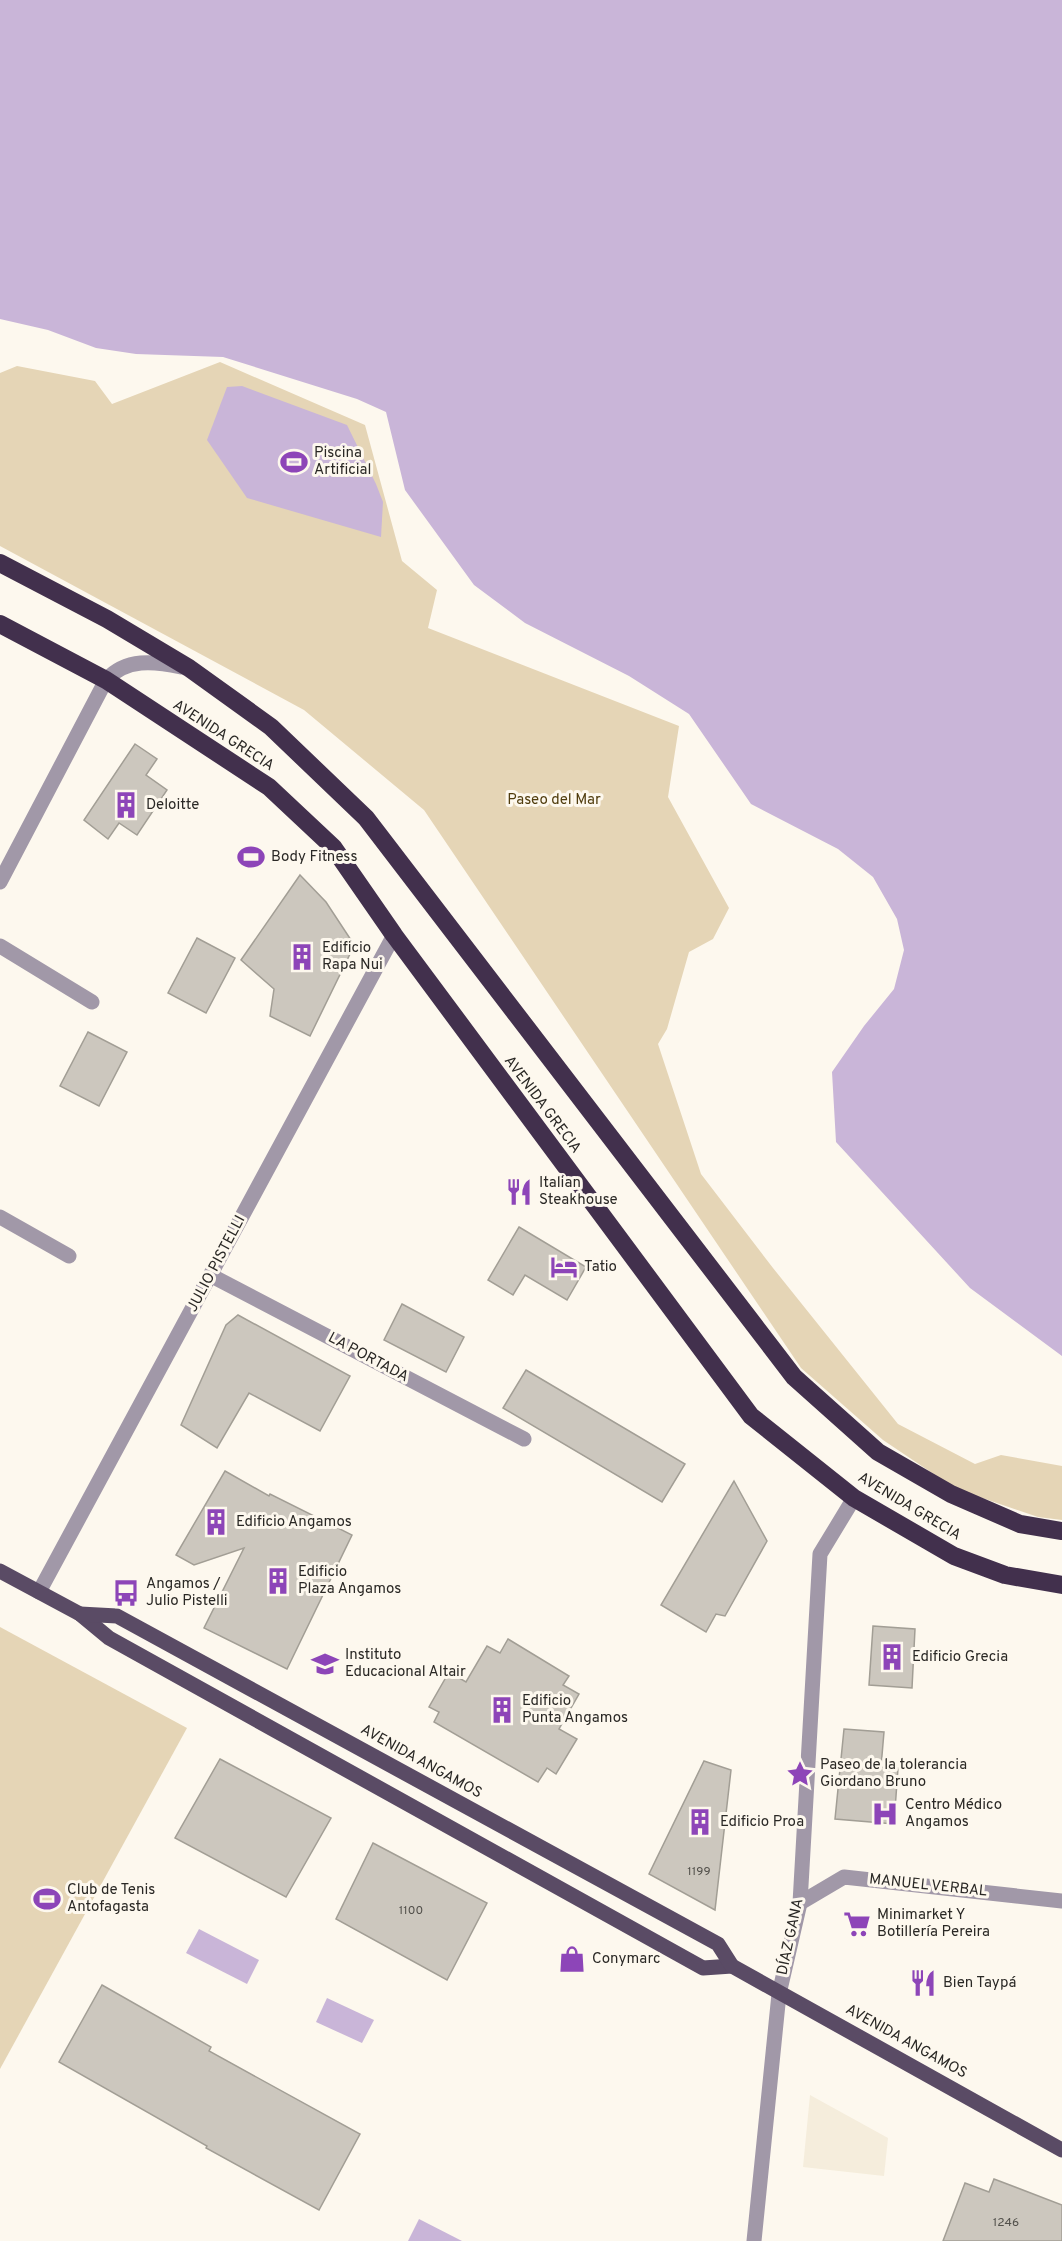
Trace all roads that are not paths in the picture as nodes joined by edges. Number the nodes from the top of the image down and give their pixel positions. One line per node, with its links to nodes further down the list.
1 (0, 563): 3 (highway, AVENIDA GRECIA)
2 (0, 624): 4 (highway, AVENIDA GRECIA)
3 (189, 668): 4 (street); 14 (highway, AVENIDA GRECIA)
4 (106, 680): 5 (street); 6 (highway, AVENIDA GRECIA)
5 (0, 882)
6 (394, 935): 11 (street, JULIO PISTELLI); 13 (highway, AVENIDA GRECIA)
7 (0, 946): 8 (street)
8 (92, 1002)
9 (0, 1217): 10 (street)
10 (69, 1256)
11 (212, 1276): 12 (street, LA PORTADA); 17 (street, JULIO PISTELLI)
12 (524, 1439)
13 (854, 1498): 16 (highway, AVENIDA GRECIA); 20 (street, DÍAZ GANA)
14 (1062, 1531)
15 (0, 1570): 17 (main road, AVENIDA ANGAMOS)
16 (1062, 1585)
17 (39, 1592): 18 (main road, AVENIDA ANGAMOS)
18 (80, 1614): 21 (main road, AVENIDA ANGAMOS); 21 (main road, AVENIDA ANGAMOS)
19 (1062, 1901): 20 (street, MANUEL VERBAL)
20 (800, 1903): 22 (street, DÍAZ GANA)
21 (732, 1966): 22 (main road, AVENIDA ANGAMOS)
22 (779, 1994): 23 (main road, AVENIDA ANGAMOS); 24 (street, DÍAZ GANA)
23 (1062, 2150)
24 (754, 2241)

